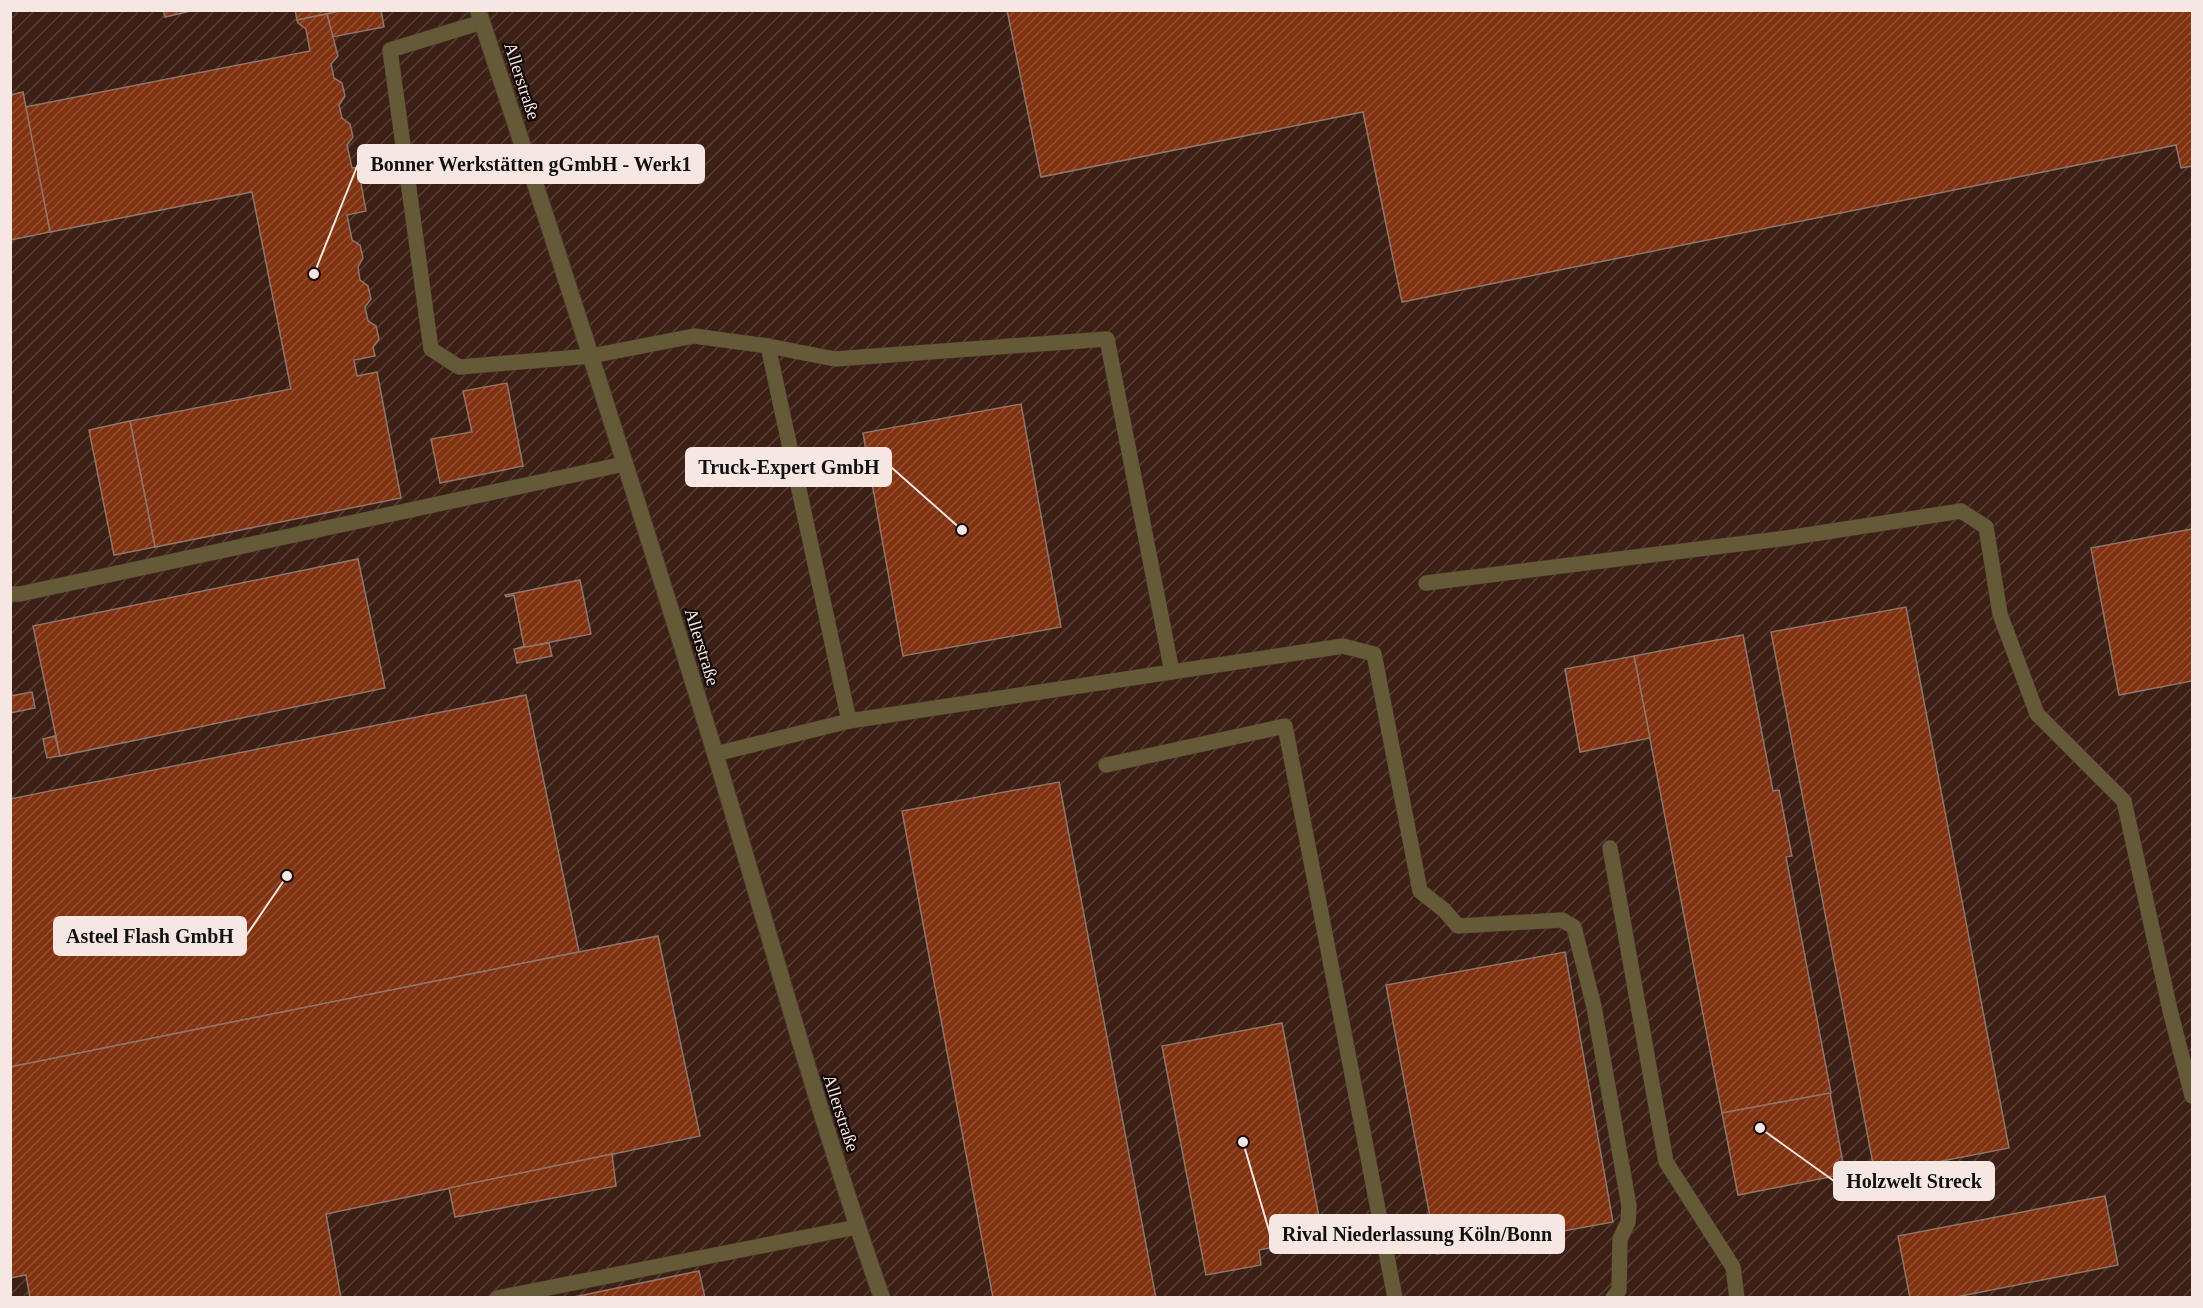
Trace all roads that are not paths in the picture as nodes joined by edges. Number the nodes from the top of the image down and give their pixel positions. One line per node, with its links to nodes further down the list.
1 (480, 16): 3 (street, Allerstraße); 3 (lane)
2 (768, 346): 3 (lane); 7 (lane); 8 (lane)
3 (591, 356): 4 (street, Allerstraße)
4 (624, 464): 6 (lane); 9 (street, Allerstraße)
5 (1426, 583): 12 (lane)
6 (10, 594)
7 (1172, 672): 8 (lane); 17 (lane)
8 (849, 721): 9 (lane)
9 (715, 754): 13 (street, Allerstraße)
10 (1106, 765): 16 (lane)
11 (1610, 849): 18 (lane)
12 (2193, 1096)
13 (857, 1227): 14 (lane); 15 (street, Allerstraße)
14 (497, 1298)
15 (882, 1298)
16 (1395, 1298)
17 (1613, 1298)
18 (1737, 1298)

